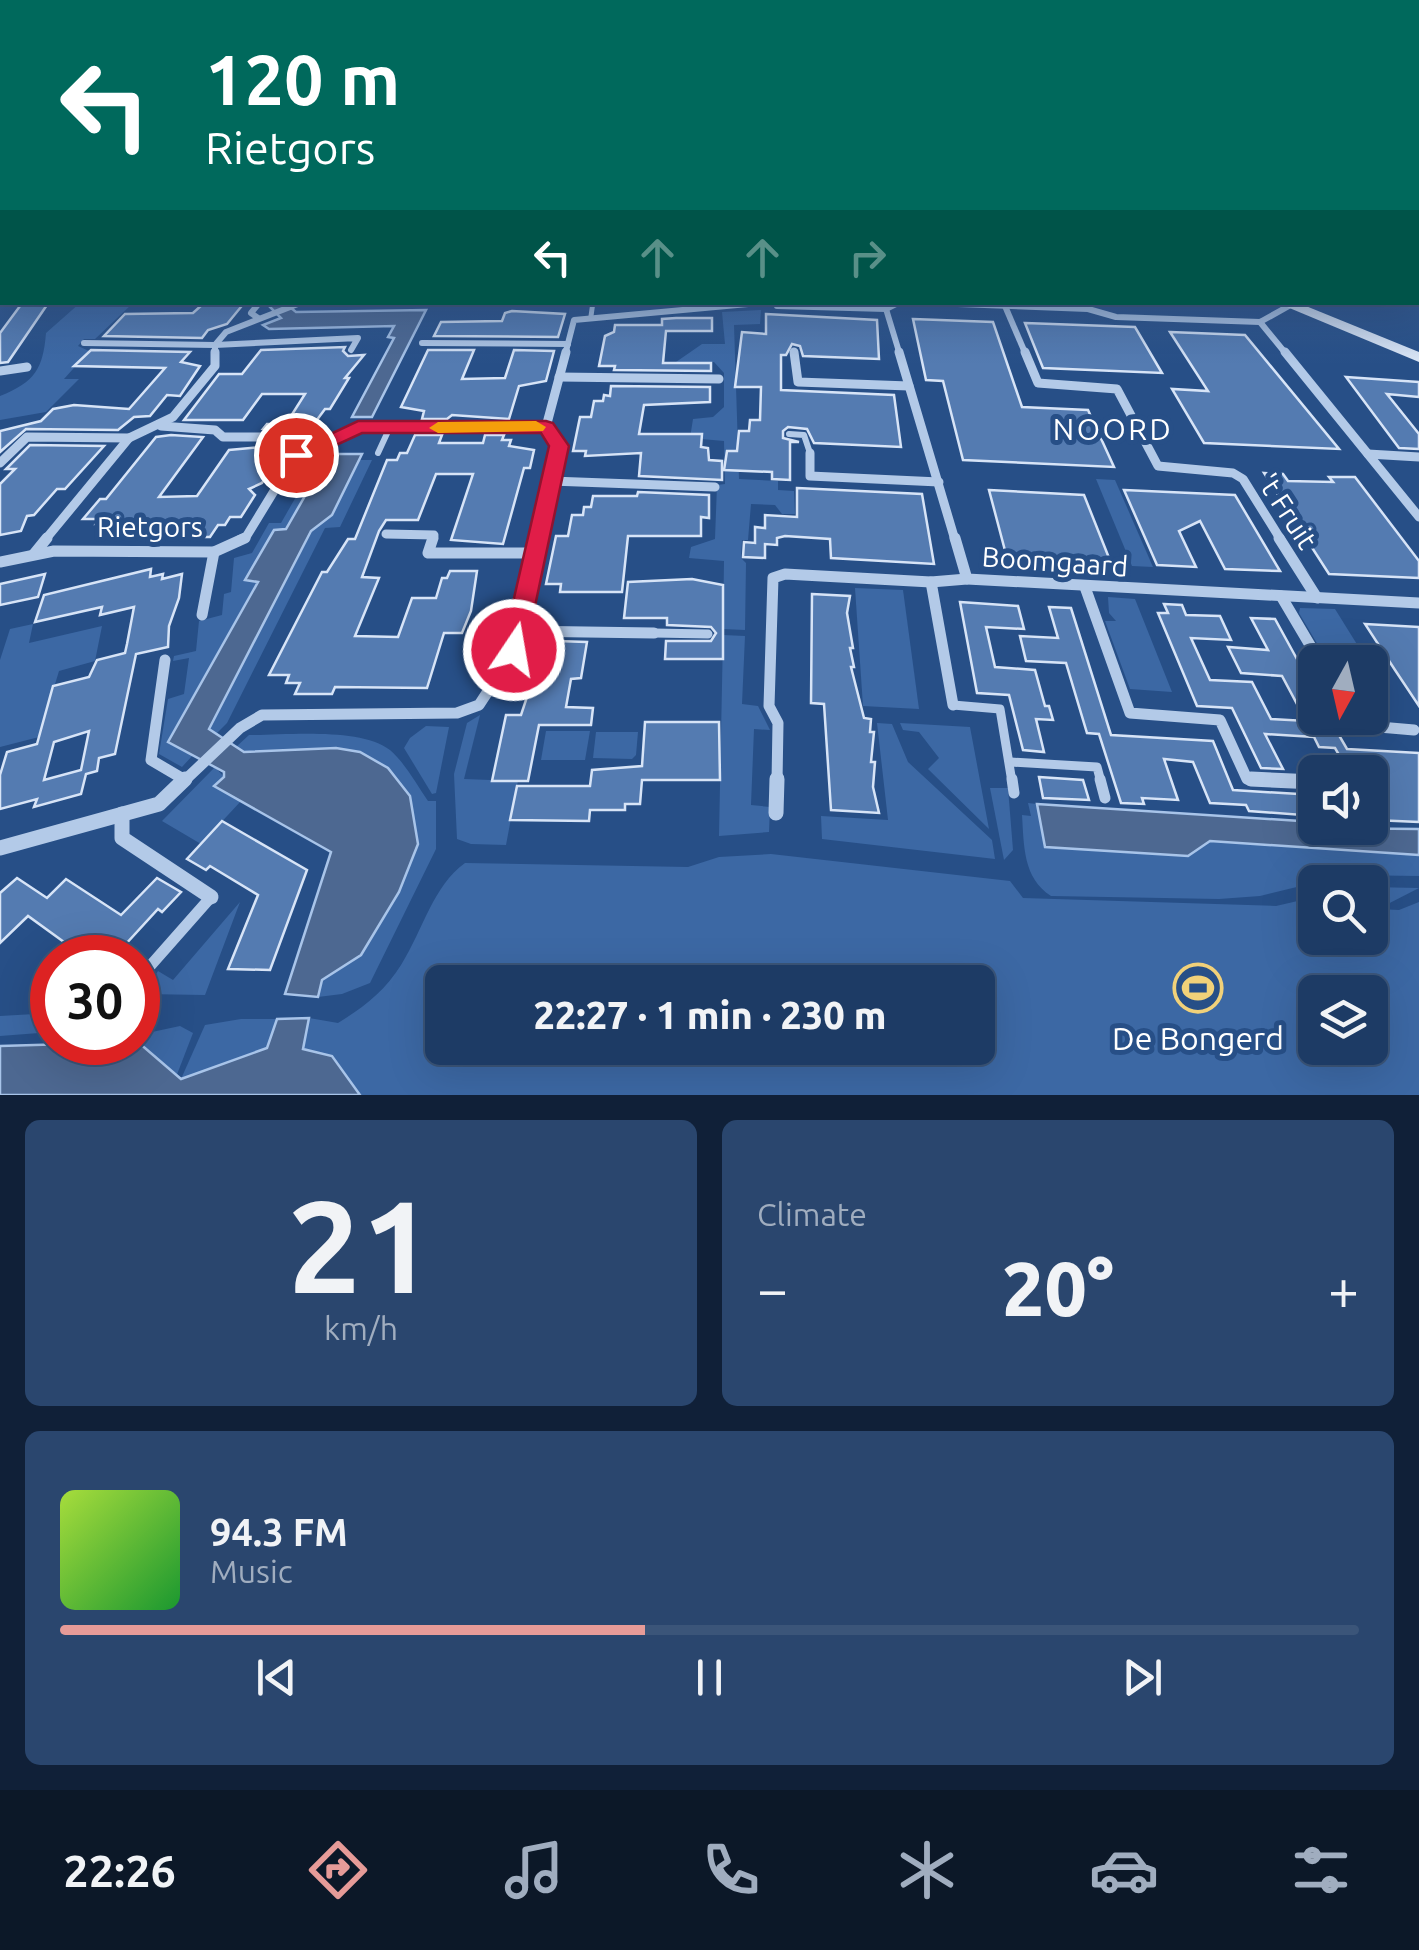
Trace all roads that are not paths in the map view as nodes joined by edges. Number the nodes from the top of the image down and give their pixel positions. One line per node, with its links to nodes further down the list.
1 (258, 305): 13 (street)
2 (296, 305): 13 (street)
3 (593, 305): 12 (lane)
4 (722, 305): 12 (street)
5 (895, 305): 11 (street)
6 (979, 305): 10 (street)
7 (1288, 305): 14 (street)
8 (1292, 305): 21 (street)
9 (777, 306): 11 (street)
10 (1005, 306): 14 (street); 51 (street, 't Fruit)
11 (886, 309): 26 (street, Boomgaard)
12 (591, 316): 17 (street)
13 (258, 318): 18 (street)
14 (1260, 322): 35 (street)
15 (422, 343): 17 (street)
16 (84, 344): 18 (street)
17 (568, 344): 24 (street)
18 (215, 345): 19 (street); 27 (street)
19 (351, 350)
20 (794, 352): 26 (street)
21 (1419, 357)
22 (27, 367): 23 (street)
23 (0, 372)
24 (559, 377): 25 (street); 29 (street)
25 (719, 379)
26 (909, 386): 39 (street, Boomgaard)
27 (160, 426): 31 (street); 32 (street)
28 (390, 427): 29 (street, Rietgors); 32 (street, Rietgors); 33 (lane)
29 (546, 427): 38 (street)
30 (789, 434): 34 (lane)
31 (129, 438): 37 (street); 45 (street)
32 (313, 446): 43 (street, Rietgors)
33 (378, 453)
34 (810, 454): 39 (street)
35 (1368, 454): 36 (street); 41 (street)
36 (1419, 457)
37 (0, 463)
38 (551, 481): 40 (street); 44 (street)
39 (939, 482): 47 (street, Boomgaard)
40 (715, 486)
41 (1419, 517)
42 (386, 534): 44 (street)
43 (214, 552): 45 (street, Rietgors); 53 (street)
44 (536, 552): 54 (street)
45 (34, 554): 46 (street, Rietgors)
46 (0, 562)
47 (967, 579): 48 (street); 49 (street, Boomgaard)
48 (931, 582): 59 (street); 67 (street)
49 (1085, 587): 50 (street, Boomgaard); 64 (street)
50 (1282, 596): 51 (street, Boomgaard); 57 (street)
51 (1317, 598): 52 (street, Boomgaard)
52 (1419, 603)
53 (202, 616)
54 (518, 632): 55 (street); 63 (street)
55 (654, 633): 56 (lane)
56 (708, 634)
57 (1310, 645)
58 (165, 660): 63 (street)
59 (952, 705): 62 (lane)
60 (1388, 728): 61 (street)
61 (1416, 730)
62 (1011, 762): 65 (lane); 66 (lane)
63 (186, 780): 68 (street)
64 (1298, 781)
65 (1014, 793)
66 (1106, 798)
67 (776, 813)
68 (122, 814): 69 (street); 70 (street)
69 (0, 848)
70 (211, 897): 71 (lane)
71 (160, 954)

